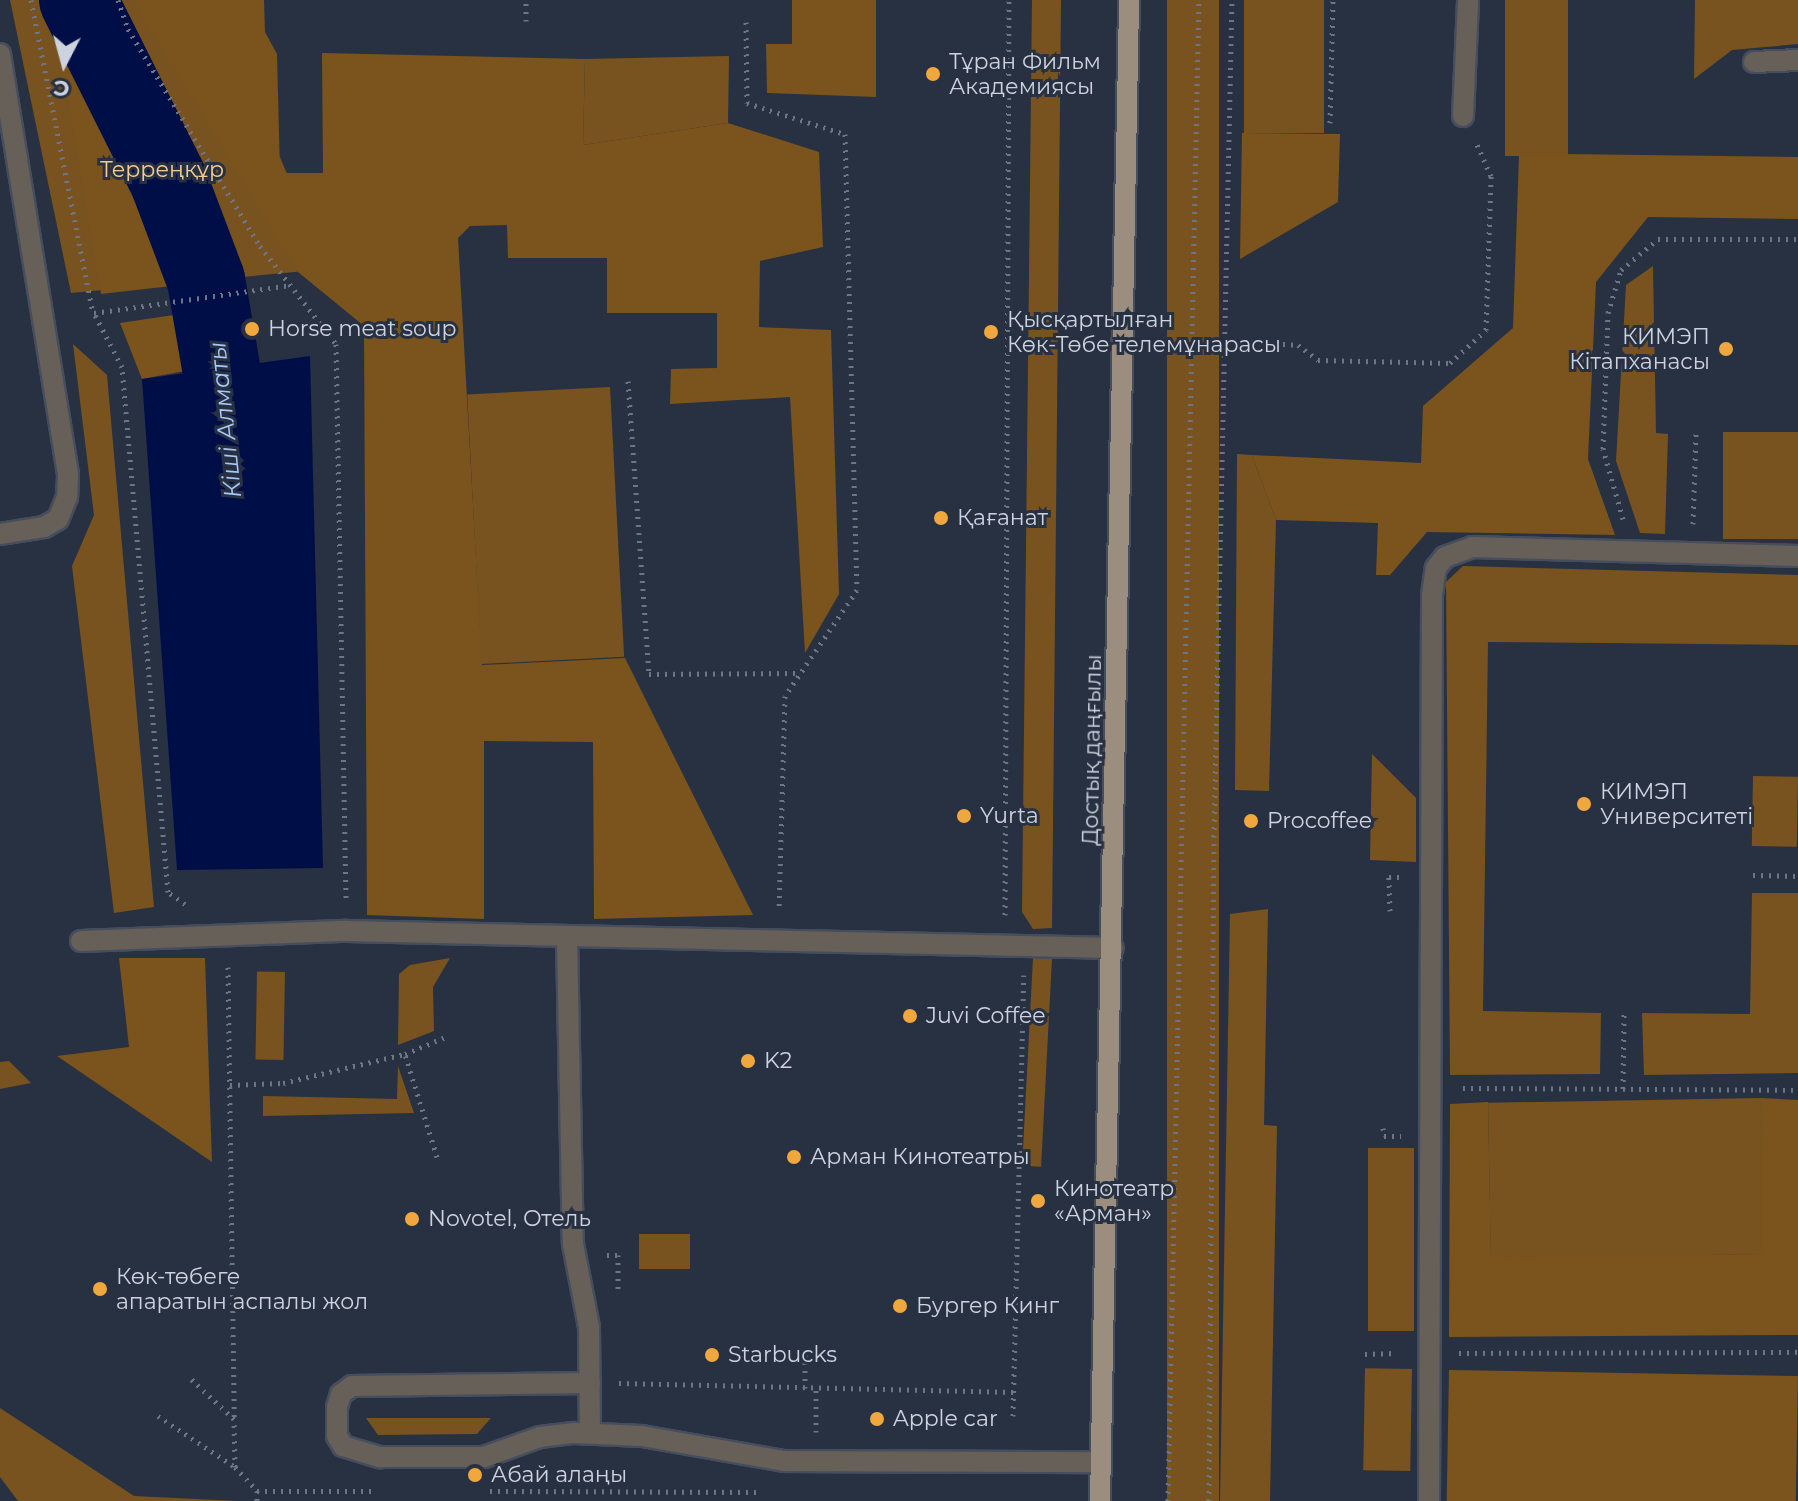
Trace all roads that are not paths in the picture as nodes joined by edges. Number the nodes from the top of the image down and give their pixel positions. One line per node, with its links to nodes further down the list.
1 (1129, 0): 11 (main road, Достық даңғылы)
2 (1468, 0): 6 (lane)
3 (0, 54): 7 (lane)
4 (1798, 60): 5 (lane)
5 (1754, 62)
6 (1463, 116)
7 (0, 534)
8 (1798, 556): 16 (lane)
9 (567, 939): 10 (lane); 11 (lane); 12 (lane)
10 (81, 941)
11 (1113, 948): 14 (main road, Достық даңғылы)
12 (590, 1383): 13 (lane); 13 (lane)
13 (590, 1433): 14 (lane)
14 (1100, 1462): 15 (main road, Достық даңғылы)
15 (1100, 1501)
16 (1429, 1501)

